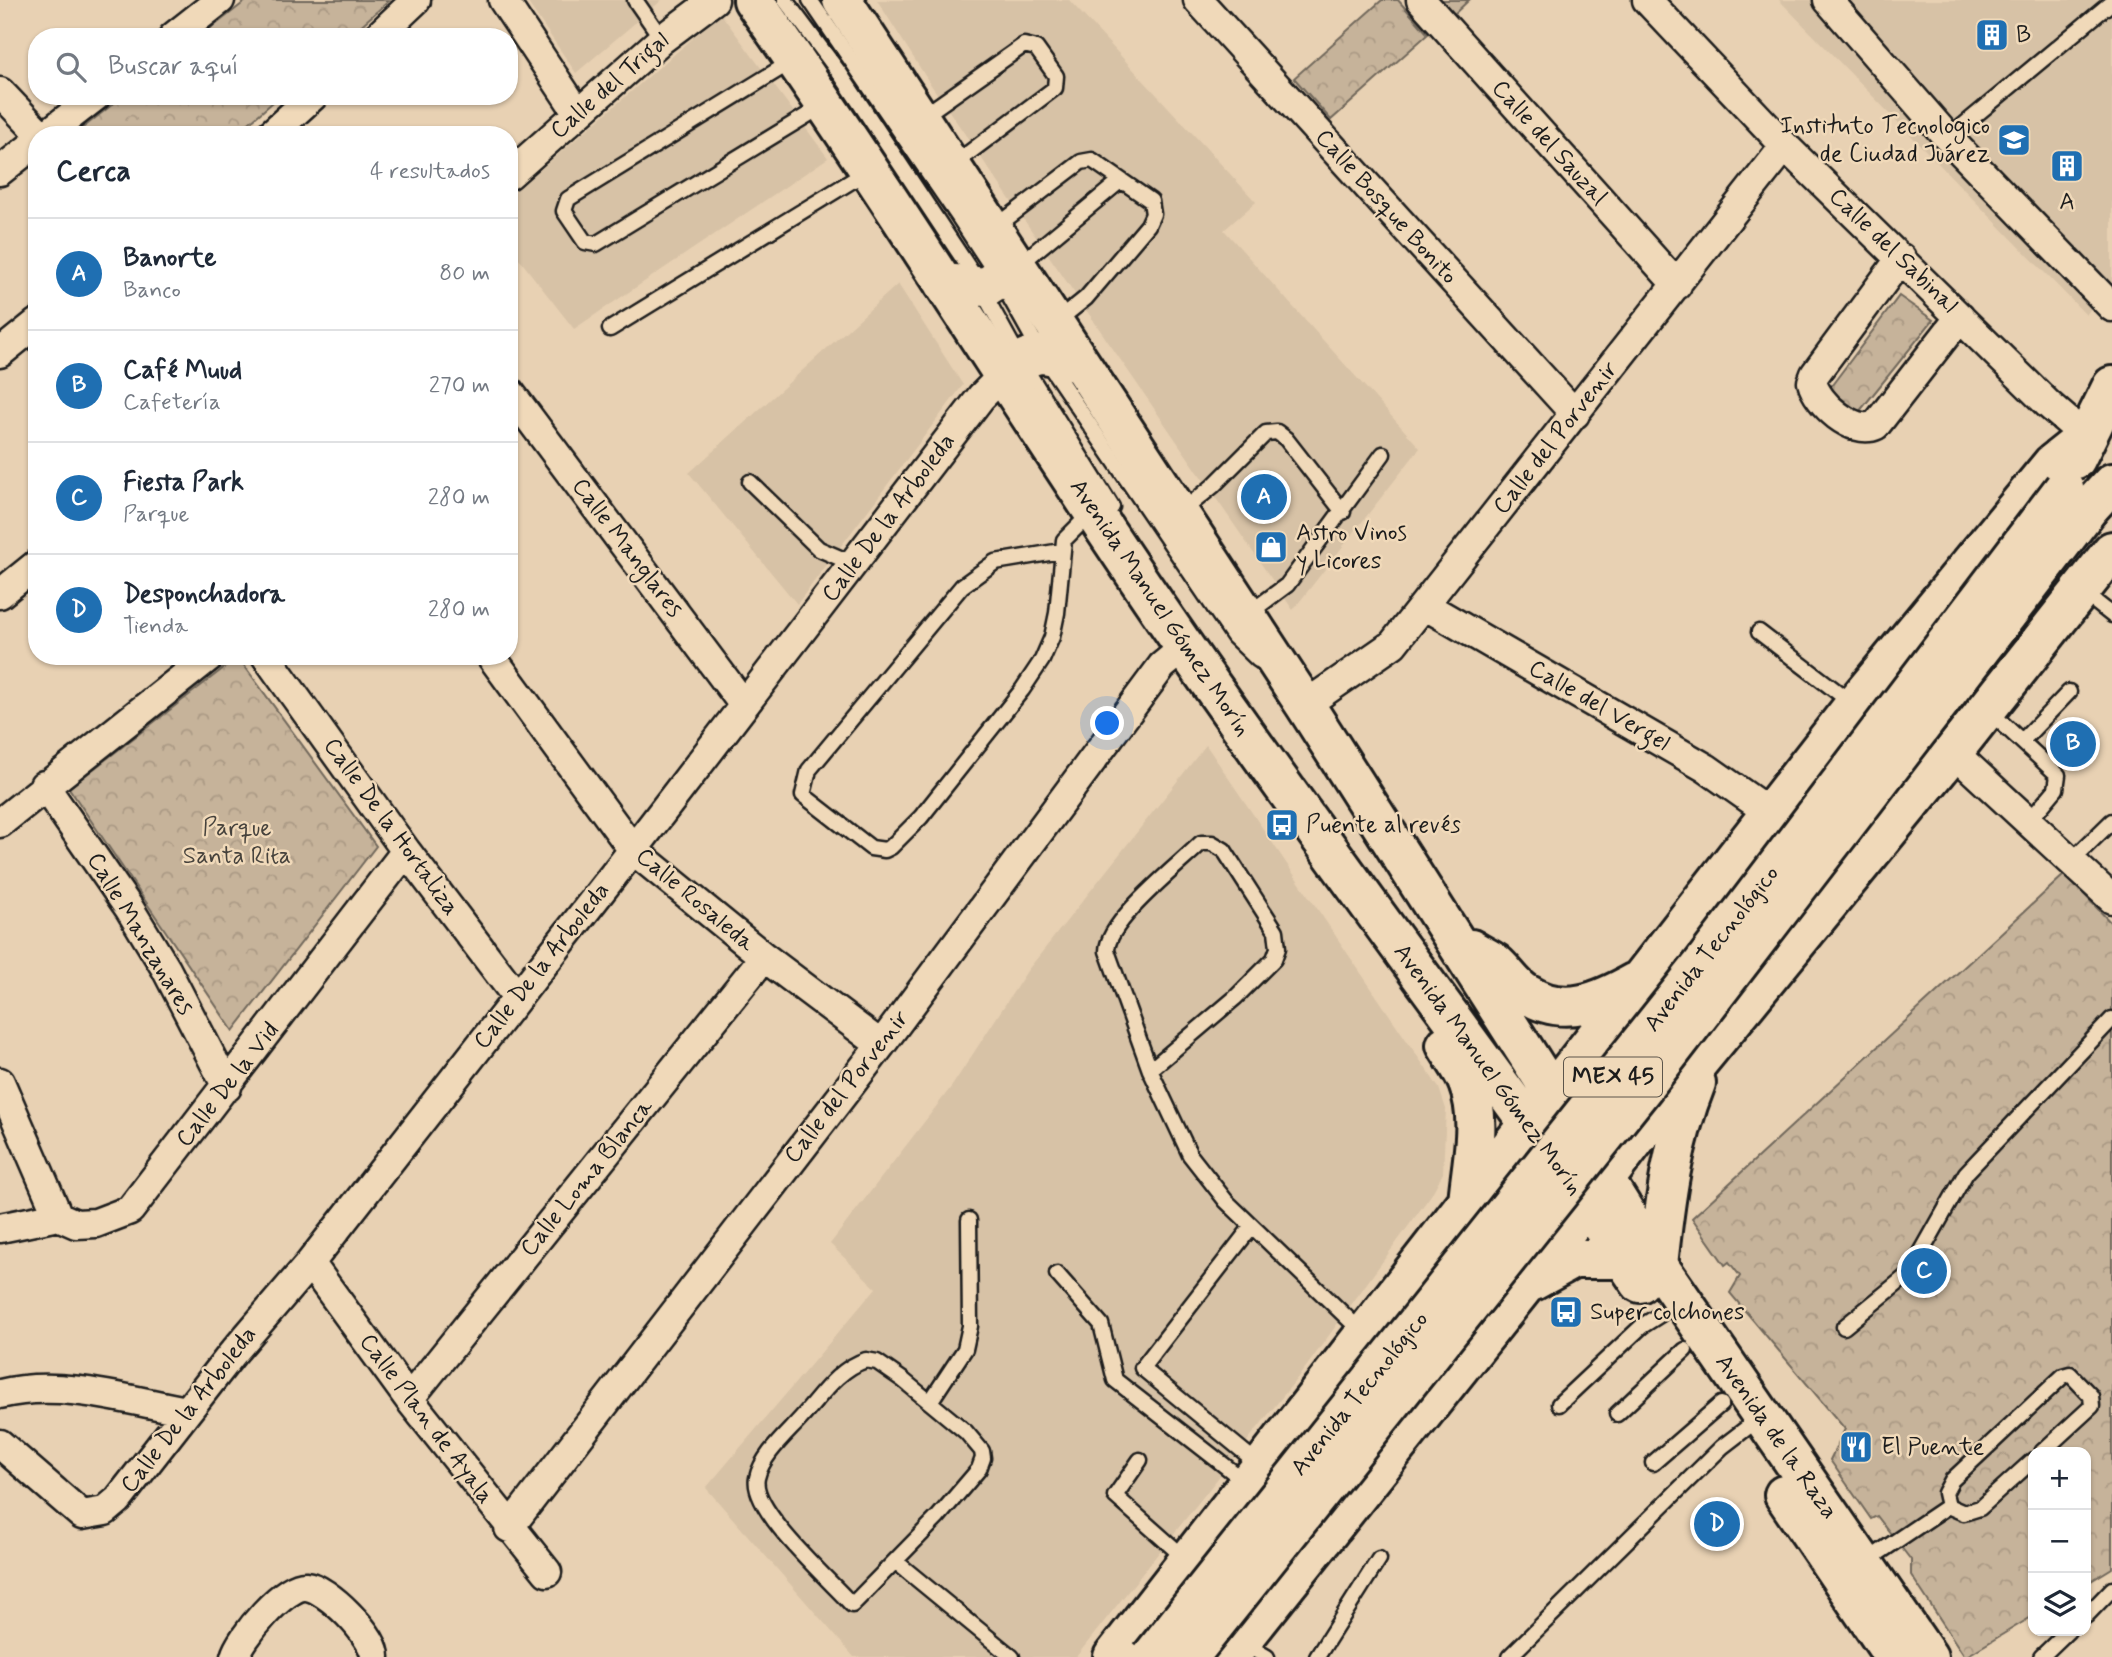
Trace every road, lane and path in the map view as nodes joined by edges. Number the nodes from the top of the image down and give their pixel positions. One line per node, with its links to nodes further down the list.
1 (220, 0): 15 (street)
2 (416, 0): 16 (street)
3 (503, 0): 23 (street)
4 (635, 0): 17 (lane)
5 (715, 0): 17 (street, Calle del Trigal)
6 (753, 0): 18 (main road, Avenida Manuel Gómez Morín)
7 (785, 0): 38 (lane)
8 (810, 0): 38 (lane)
9 (842, 0): 24 (main road, Avenida Manuel Gómez Morín)
10 (1198, 0): 49 (street, Calle Bosque Bonito)
11 (1421, 0): 39 (street, Calle del Sauzal)
12 (1647, 0): 29 (street, Calle del Sabinal)
13 (1828, 0): 28 (street)
14 (2112, 2): 28 (lane)
15 (184, 28)
16 (386, 28)
17 (662, 39): 23 (street, Calle del Trigal)
18 (795, 60): 20 (main road, Avenida Manuel Gómez Morín); 20 (lane)
19 (0, 92): 25 (street)
20 (825, 104): 33 (main road, Avenida Manuel Gómez Morín)
21 (84, 105): 26 (street)
22 (303, 105): 27 (street)
23 (578, 113): 31 (street, Calle del Trigal)
24 (919, 120): 32 (main road, Avenida Manuel Gómez Morín); 32 (lane)
25 (35, 126)
26 (56, 126)
27 (280, 126)
28 (1948, 138): 40 (street)
29 (1785, 146): 37 (street, Calle del Sabinal); 39 (street, Calle del Porvenir)
30 (28, 149): 34 (street)
31 (518, 167)
32 (950, 167): 36 (main road, Avenida Manuel Gómez Morín)
33 (869, 170): 38 (main road, Avenida Manuel Gómez Morín); 42 (lane)
34 (0, 171)
35 (1121, 181): 36 (lane); 38 (lane); 45 (lane)
36 (991, 231): 38 (main road, Avenida Manuel Gómez Morín)
37 (1901, 258): 41 (street, Calle del Sabinal); 41 (street)
38 (984, 279): 45 (main road, Avenida Manuel Gómez Morín); 45 (main road, Avenida Manuel Gómez Morín)
39 (1677, 285): 49 (street, Calle del Porvenir)
40 (2112, 306)
41 (1960, 317): 50 (street, Calle del Sabinal)
42 (610, 329)
43 (28, 330): 44 (street)
44 (0, 353)
45 (1030, 353): 56 (main road, Avenida Manuel Gómez Morín); 57 (main road, Avenida Manuel Gómez Morín); 61 (street, Calle De la Arboleda); 75 (lane)
46 (2112, 386): 50 (main road, Avenida Tecnológico / MEX 45)
47 (518, 403): 74 (street, Calle Manglares)
48 (2112, 408): 50 (lane)
49 (1575, 414): 65 (street, Calle del Porvenir)
50 (2087, 436): 54 (main road, Avenida Tecnológico / MEX 45); 76 (main road)
51 (1383, 454): 55 (lane)
52 (2112, 472): 54 (lane)
53 (750, 482): 61 (lane)
54 (2088, 493): 146 (main road, Avenida Tecnológico / MEX 45, bridge); 147 (main road, Avenida Tecnológico / MEX 45, bridge)
55 (1343, 512): 56 (lane); 66 (lane)
56 (1180, 513): 66 (main road, Avenida Manuel Gómez Morín)
57 (1108, 518): 58 (lane); 69 (main road, Avenida Manuel Gómez Morín)
58 (1062, 551): 58 (lane)
59 (2112, 551): 63 (main road)
60 (1144, 562): 69 (lane)
61 (854, 564): 74 (street, Calle De la Arboleda)
62 (28, 571): 64 (street)
63 (2082, 591): 67 (lane); 77 (main road)
64 (0, 594)
65 (1424, 605): 75 (street, Calle del Porvenir); 81 (street, Calle del Vergel)
66 (1247, 615): 75 (main road, Avenida Manuel Gómez Morín)
67 (2112, 615)
68 (1759, 632): 76 (lane)
69 (1185, 647): 93 (main road, Avenida Manuel Gómez Morín); 95 (street, Calle del Porvenir)
70 (198, 665): 80 (street)
71 (272, 665): 86 (street, Calle De la Hortaliza)
72 (498, 665): 85 (street, Calle Rosaleda)
73 (2069, 692): 78 (lane)
74 (744, 705): 85 (street, Calle De la Arboleda)
75 (1305, 705): 89 (main road, Avenida Manuel Gómez Morín)
76 (1854, 705): 81 (main road)
77 (1986, 709): 78 (lane); 79 (main road)
78 (2023, 740): 82 (lane)
79 (1953, 752): 82 (street); 96 (main road)
80 (44, 785): 84 (street); 100 (street, Calle Manzanares)
81 (1770, 813): 91 (main road)
82 (2030, 820): 87 (street)
83 (2112, 821): 87 (lane)
84 (0, 823)
85 (633, 850): 90 (street, Calle Rosaleda); 92 (street, Calle De la Arboleda)
86 (406, 851): 92 (street, Calle De la Hortaliza); 100 (street, Calle De la Vid)
87 (2071, 861): 88 (street)
88 (2112, 899)
89 (1454, 940): 91 (main road); 99 (main road, Avenida Manuel Gómez Morín)
90 (764, 957): 95 (street, Calle Rosaleda); 119 (street, Calle Loma Blanca)
91 (1640, 979): 99 (main road)
92 (517, 997): 110 (street, Calle De la Arboleda)
93 (1435, 1000): 101 (main road, Avenida Manuel Gómez Morín); 104 (main road)
94 (2112, 1019): 115 (lane)
95 (881, 1045): 132 (street, Calle del Porvenir)
96 (1708, 1055): 102 (main road); 111 (main road)
97 (1150, 1070): 97 (lane); 108 (lane)
98 (0, 1082): 106 (street)
99 (1561, 1082): 101 (main road); 102 (main road); 105 (main road)
100 (227, 1087): 106 (street, Calle De la Vid)
101 (1529, 1124): 103 (main road); 105 (main road, Avenida Manuel Gómez Morín)
102 (1638, 1136): 105 (main road)
103 (1496, 1166): 104 (main road); 105 (main road)
104 (1468, 1203): 116 (main road)
105 (1586, 1204): 111 (main road, Avenida de la Raza); 113 (main road)
106 (58, 1216): 109 (street, Calle De la Vid)
107 (970, 1220): 120 (lane)
108 (1252, 1226): 116 (lane); 130 (lane)
109 (0, 1228)
110 (310, 1262): 119 (street, Calle Plan de Ayala); 122 (street, Calle De la Arboleda)
111 (1641, 1262): 113 (main road); 114 (main road, Avenida de la Raza); 124 (main road, Avenida de la Raza)
112 (1057, 1274): 130 (lane)
113 (1523, 1288): 141 (main road)
114 (1661, 1314): 117 (main road, Avenida de la Raza); 121 (lane)
115 (1844, 1326)
116 (1364, 1334): 130 (main road)
117 (1685, 1350): 123 (lane); 124 (main road, Avenida de la Raza)
118 (0, 1394): 122 (street, Calle De la Arboleda)
119 (409, 1399): 132 (street, Calle Plan de Ayala)
120 (930, 1402): 135 (lane); 135 (lane)
121 (1559, 1404)
122 (187, 1411): 125 (street, Calle De la Arboleda)
123 (1617, 1414)
124 (1741, 1417): 128 (lane); 136 (main road, Avenida de la Raza); 149 (lane)
125 (0, 1444)
126 (2047, 1447): 131 (lane)
127 (1140, 1460): 134 (lane)
128 (1653, 1464)
129 (2028, 1465): 131 (lane)
130 (1255, 1475): 134 (main road)
131 (1948, 1506): 136 (lane)
132 (509, 1528): 137 (street, Calle Plan de Ayala)
133 (1379, 1559): 148 (lane)
134 (1188, 1561): 145 (main road)
135 (895, 1562): 144 (lane)
136 (1852, 1571): 150 (main road, Avenida de la Raza); 151 (main road, Avenida de la Raza)
137 (547, 1572)
138 (2112, 1589): 139 (lane)
139 (2091, 1611)
140 (2063, 1636): 152 (lane)
141 (1245, 1652)
142 (235, 1657): 143 (street)
143 (375, 1657)
144 (1013, 1657)
145 (1113, 1657)
146 (1151, 1657)
147 (1189, 1657)
148 (1317, 1657)
149 (1509, 1657)
150 (1894, 1657)
151 (1928, 1657)
152 (2041, 1657)

